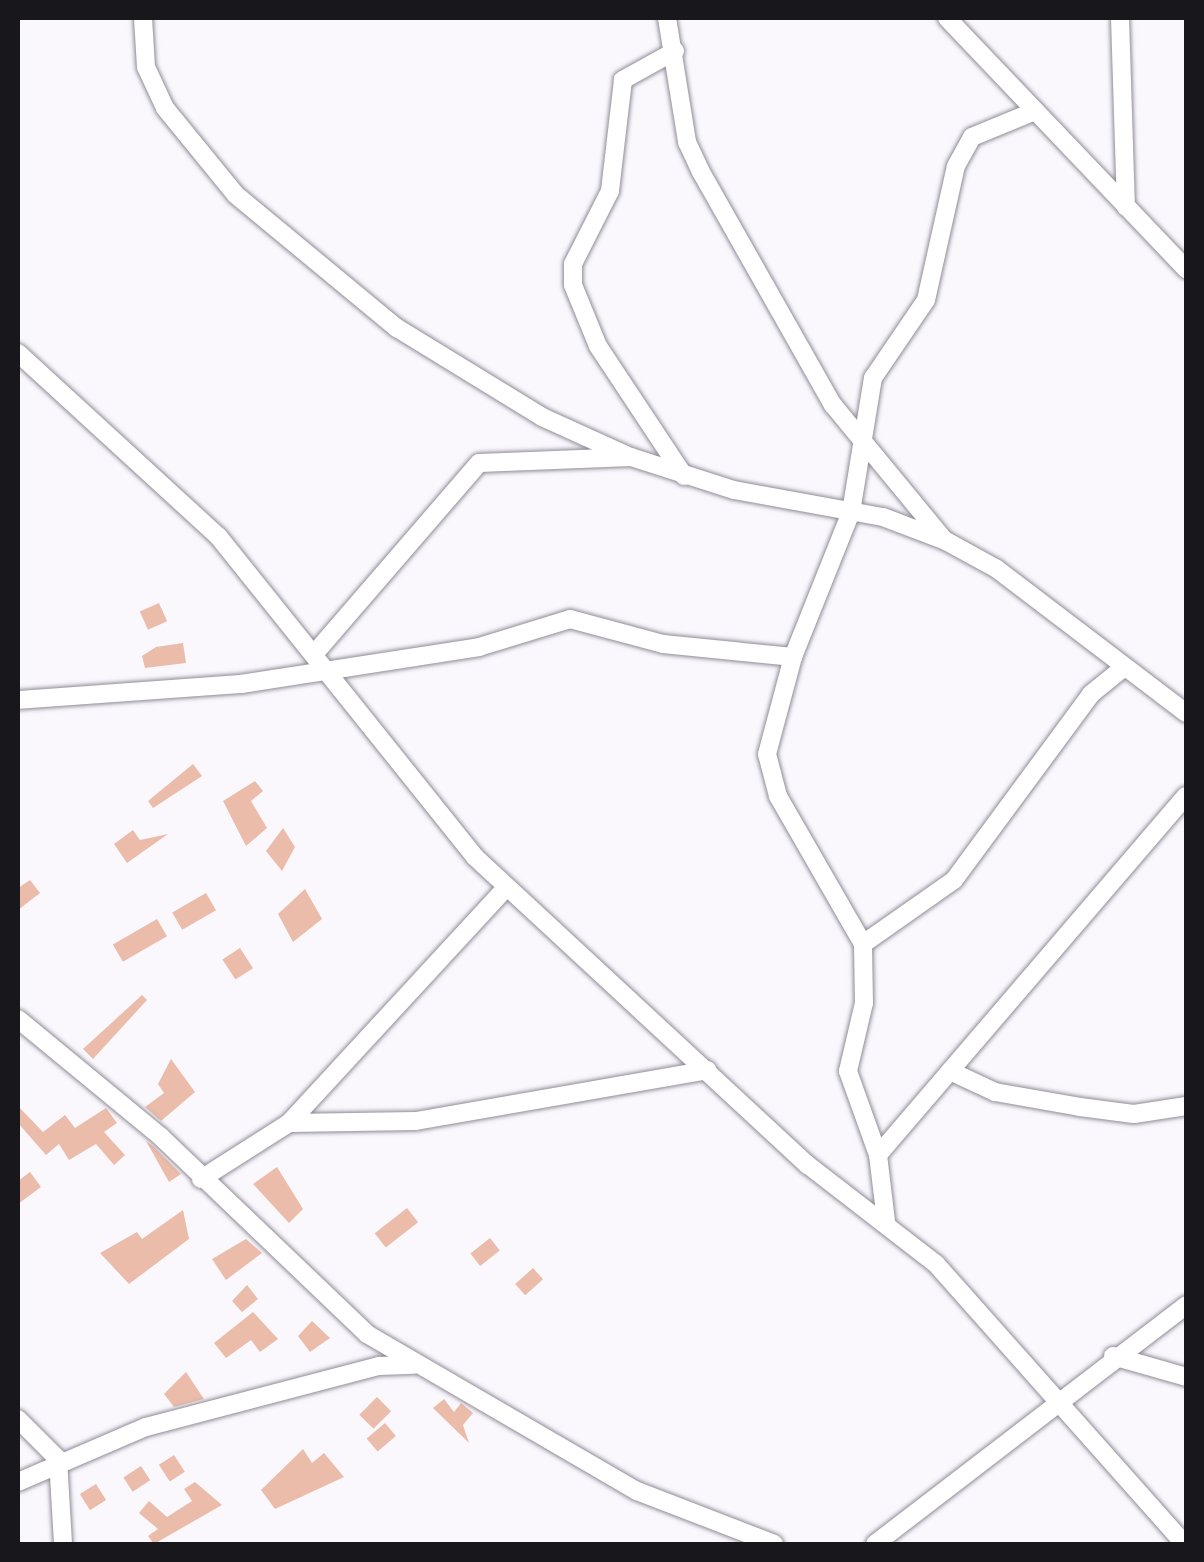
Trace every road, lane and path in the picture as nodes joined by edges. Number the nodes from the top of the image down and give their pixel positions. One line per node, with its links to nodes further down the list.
1 (142, 18): 11 (street)
2 (667, 18): 5 (street)
3 (947, 18): 6 (street)
4 (1120, 18): 7 (street)
5 (674, 51): 10 (street); 12 (street)
6 (1035, 112): 7 (street); 10 (street)
7 (1126, 207): 8 (street)
8 (1186, 269)
9 (18, 353): 16 (street)
10 (864, 444): 13 (street); 14 (street)
11 (631, 457): 12 (street); 16 (street)
12 (684, 476): 13 (street)
13 (850, 512): 14 (street); 15 (street)
14 (946, 541): 17 (street)
15 (793, 657): 16 (street); 22 (street)
16 (319, 659): 18 (street); 21 (street)
17 (1124, 668): 19 (street); 22 (street)
18 (18, 700)
19 (1186, 713)
20 (1186, 796): 25 (street)
21 (506, 888): 24 (street); 27 (street)
22 (863, 944): 28 (street)
23 (18, 1019): 29 (street)
24 (708, 1070): 27 (street); 30 (street)
25 (950, 1070): 26 (street); 28 (street)
26 (1186, 1106)
27 (290, 1124): 29 (street)
28 (878, 1155): 30 (street)
29 (201, 1180): 33 (street)
30 (886, 1221): 35 (street)
31 (1186, 1306): 32 (street)
32 (1113, 1356): 34 (street); 35 (street)
33 (414, 1365): 37 (street); 40 (street)
34 (1186, 1377)
35 (1056, 1398): 41 (street); 42 (street)
36 (18, 1419): 37 (street)
37 (58, 1460): 38 (street); 39 (street)
38 (18, 1482)
39 (63, 1544)
40 (774, 1544)
41 (874, 1544)
42 (1186, 1544)

